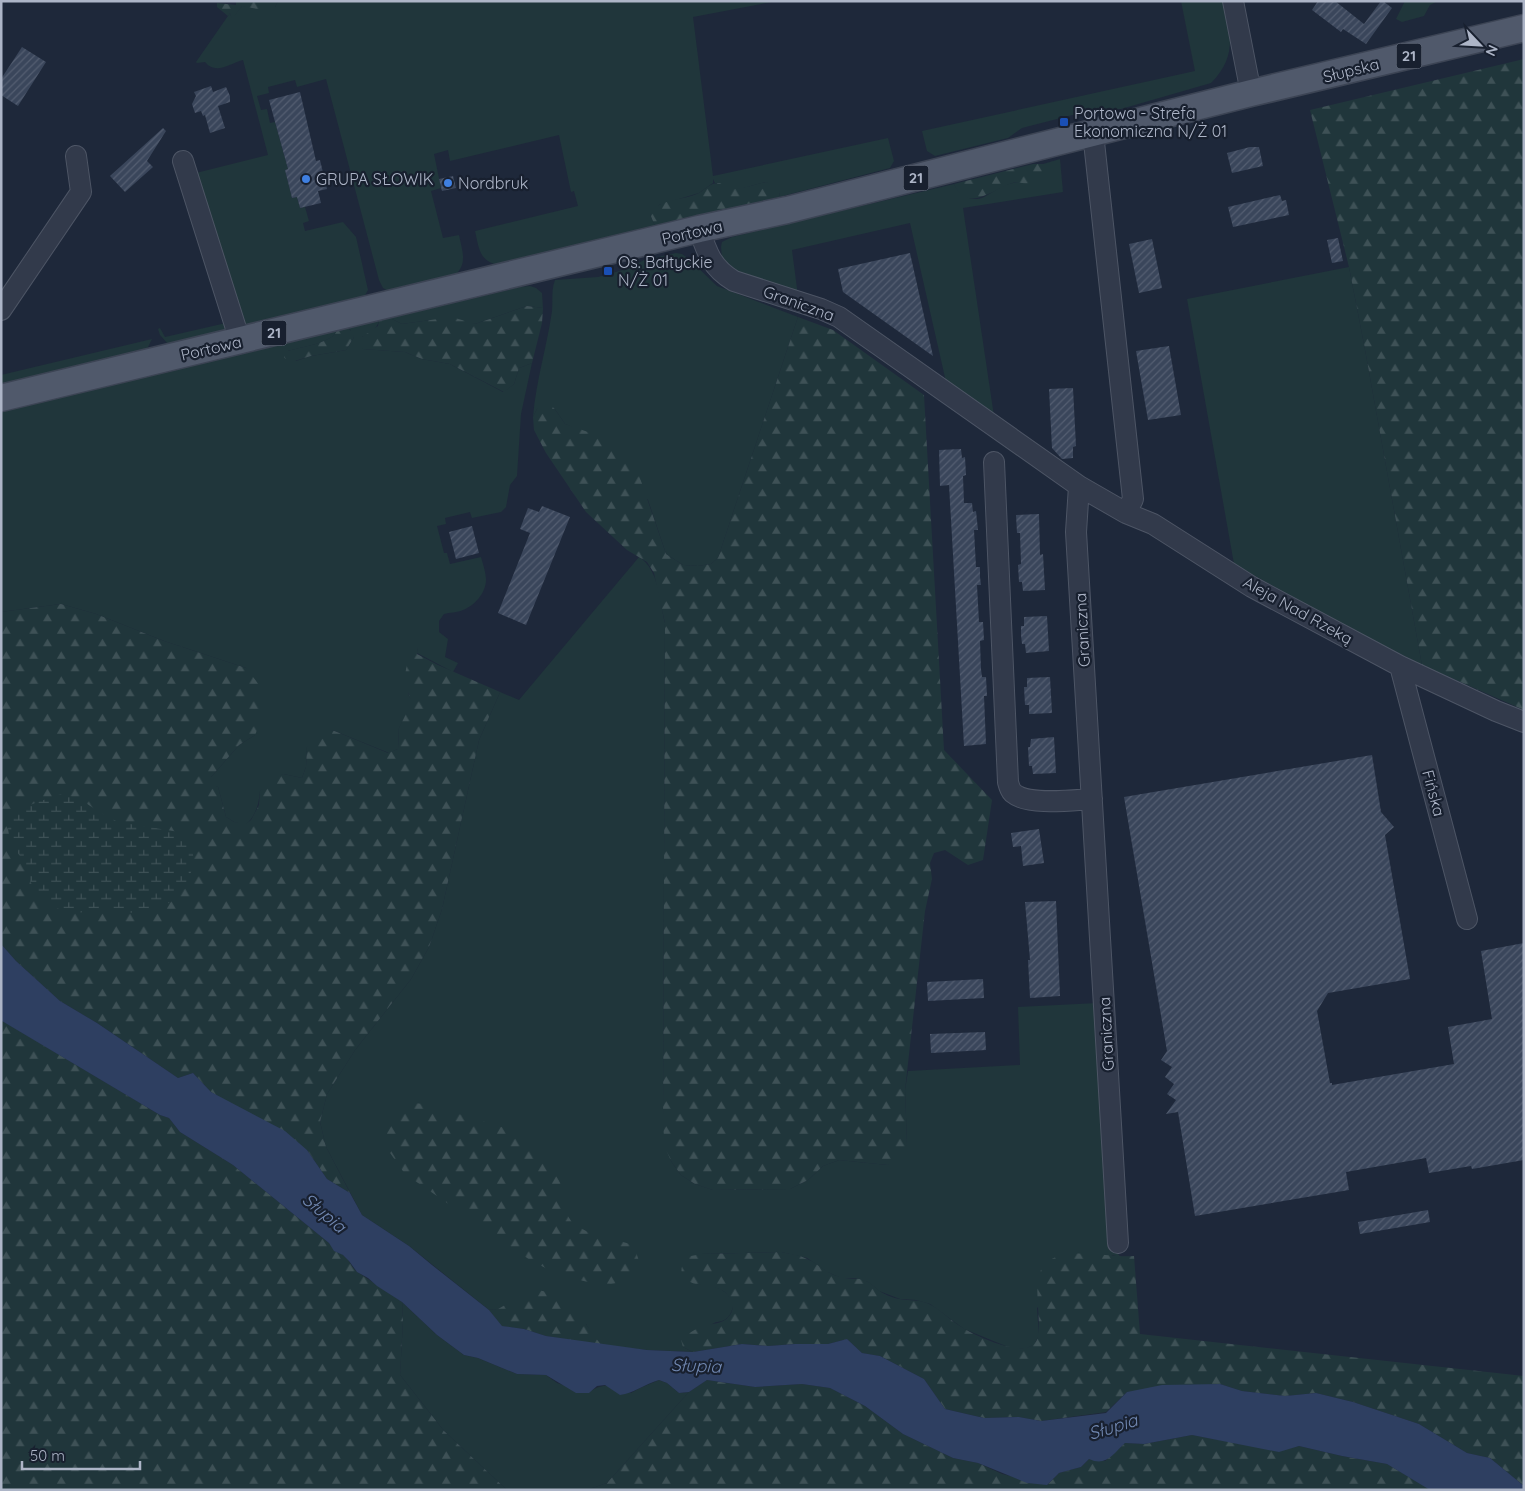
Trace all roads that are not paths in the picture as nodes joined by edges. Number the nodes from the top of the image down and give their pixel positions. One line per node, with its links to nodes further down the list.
1 (1234, 1): 4 (street)
2 (1524, 28): 3 (main road, Słupska / 21)
3 (1294, 84): 4 (main road, Portowa / 21)
4 (1251, 94): 5 (main road, Portowa / 21)
5 (1093, 133): 8 (main road, Portowa / 21); 14 (street)
6 (76, 156): 9 (street)
7 (183, 161): 10 (street)
8 (699, 230): 10 (main road, Portowa / 21); 13 (street, Graniczna)
9 (1, 310)
10 (240, 341): 11 (main road, Portowa / 21)
11 (1, 398)
12 (994, 462): 17 (street)
13 (1079, 486): 14 (street, Aleja Nad Rzeką); 17 (street, Graniczna)
14 (1126, 513): 15 (street, Aleja Nad Rzeką)
15 (1400, 666): 16 (street, Aleja Nad Rzeką); 18 (street, Fińska)
16 (1524, 722)
17 (1092, 799): 19 (street, Graniczna)
18 (1468, 919)
19 (1118, 1243)

